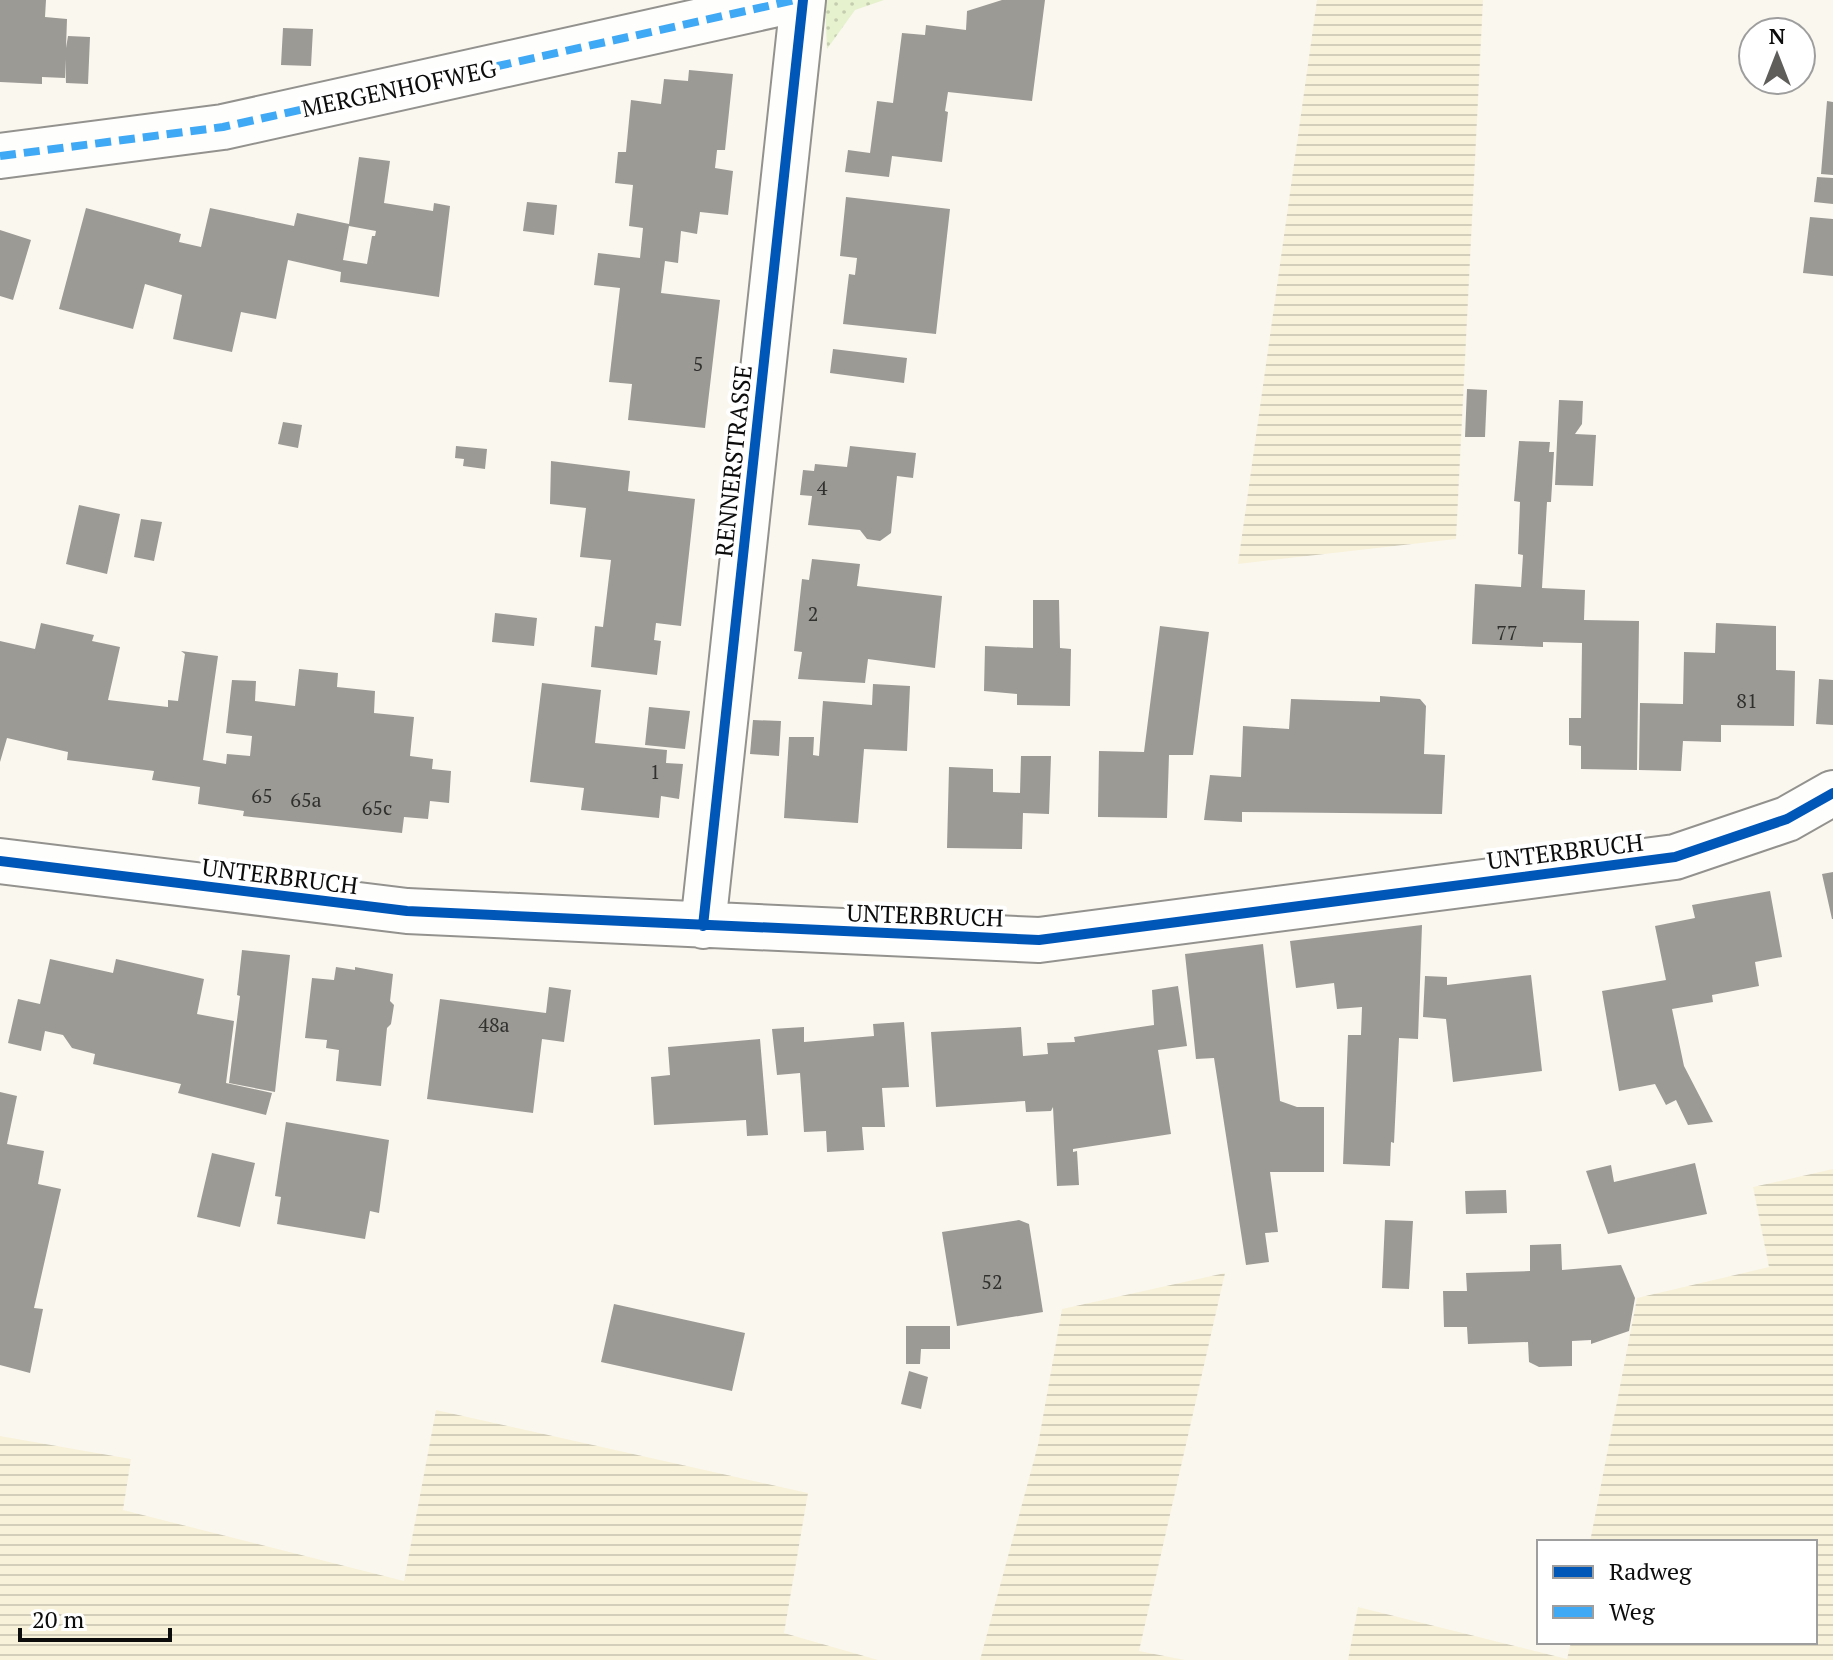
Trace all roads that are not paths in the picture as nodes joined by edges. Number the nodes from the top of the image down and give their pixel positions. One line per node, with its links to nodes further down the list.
1 (795, 0): 3 (street, MERGENHOFWEG)
2 (803, 0): 6 (street, RENNERSTRASSE)
3 (0, 156)
4 (1833, 793): 6 (street, UNTERBRUCH)
5 (0, 861): 6 (street, UNTERBRUCH)
6 (703, 926)

